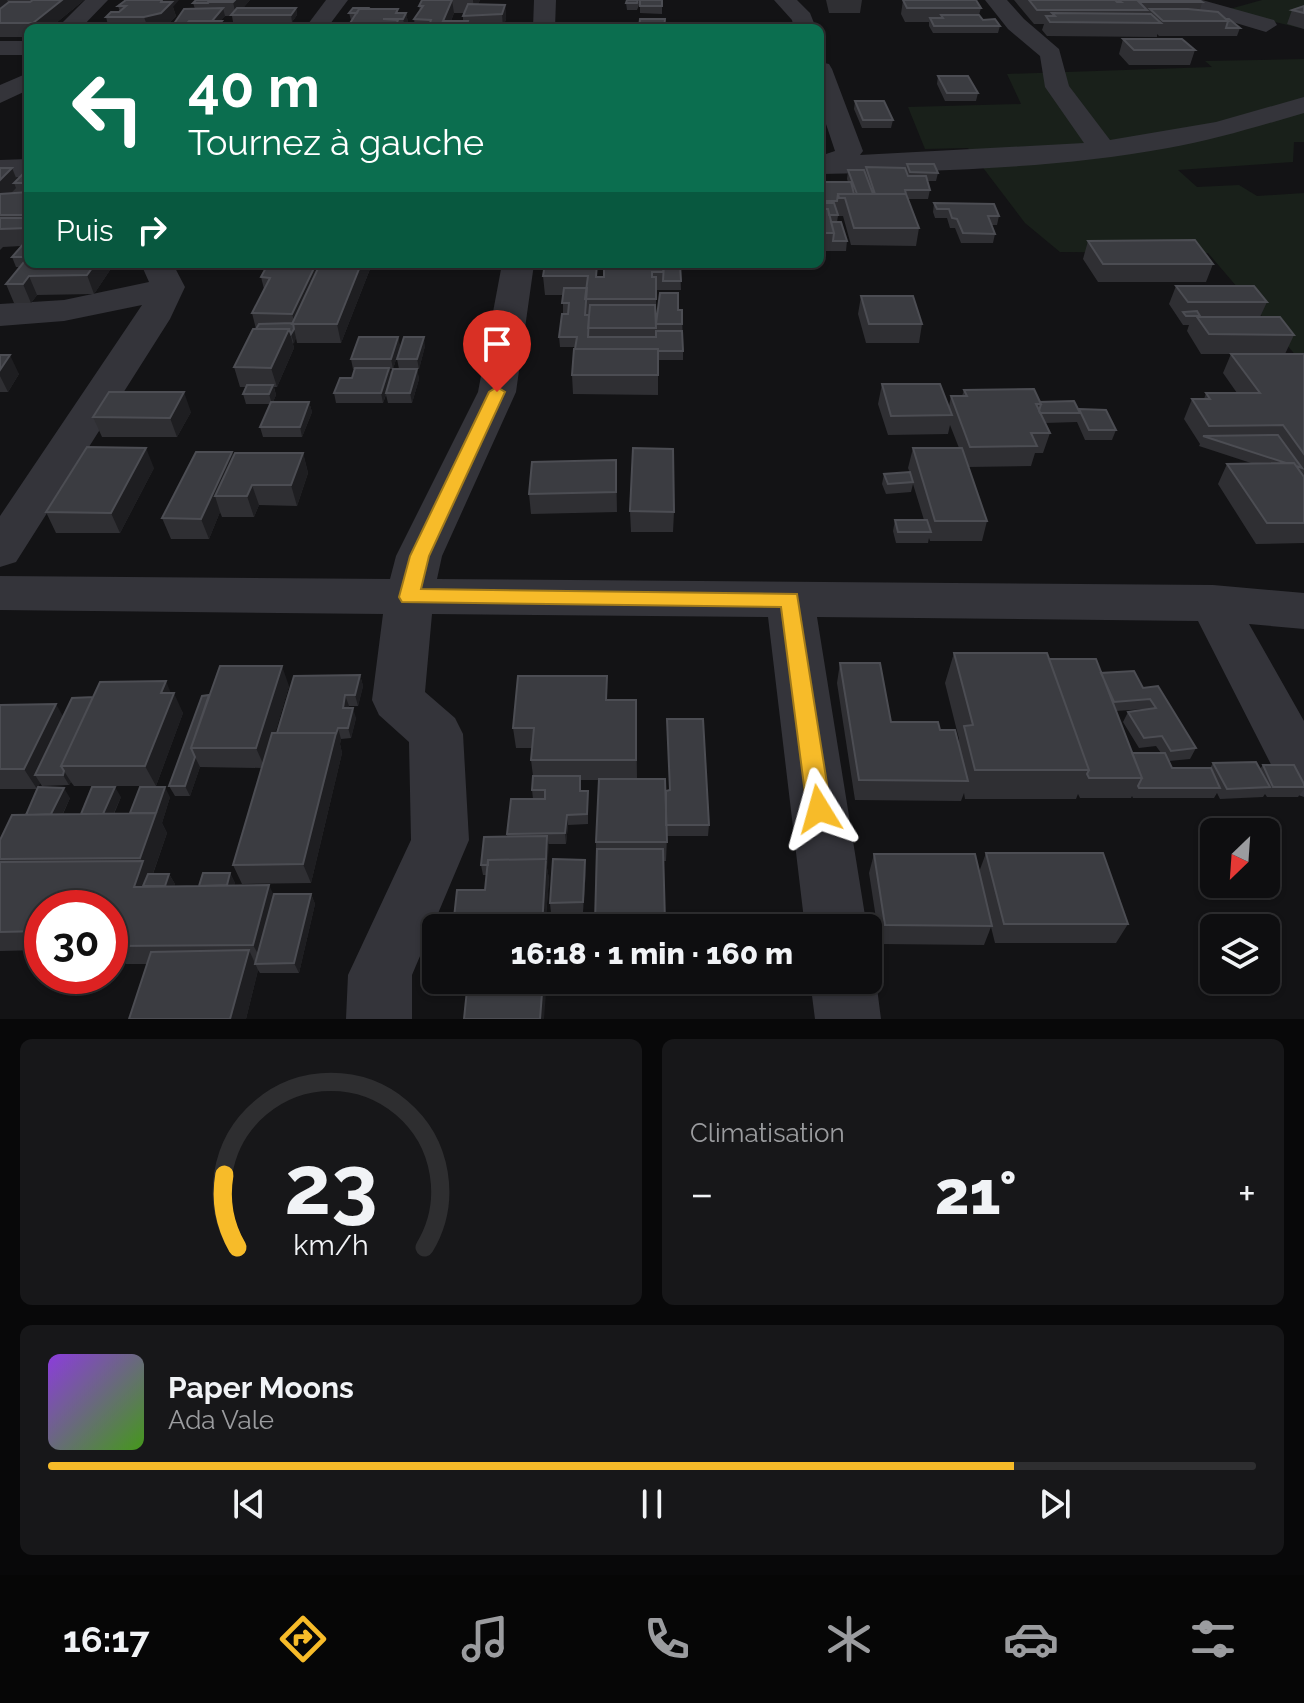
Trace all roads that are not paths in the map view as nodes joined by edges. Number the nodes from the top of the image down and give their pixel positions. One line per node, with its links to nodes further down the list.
1 (97, 0): 7 (street)
2 (337, 0): 8 (street)
3 (545, 0): 9 (street)
4 (785, 0): 10 (street)
5 (996, 0): 18 (street)
6 (1179, 0): 11 (street)
7 (72, 24)
8 (319, 24)
9 (544, 24)
10 (804, 24)
11 (1266, 25)
12 (0, 48): 13 (street)
13 (24, 48)
14 (824, 80): 19 (street)
15 (24, 82): 16 (street)
16 (0, 95)
17 (1304, 105): 18 (street)
18 (1102, 148): 20 (street)
19 (824, 164)
20 (824, 165)
21 (24, 168): 22 (street)
22 (0, 169)
23 (517, 268): 28 (street)
24 (162, 276): 25 (street); 26 (street)
25 (0, 315)
26 (0, 551)
27 (0, 593): 28 (street)
28 (409, 597): 29 (street); 35 (street)
29 (790, 600): 30 (street); 33 (street)
30 (1213, 603): 31 (street); 32 (street)
31 (1304, 611)
32 (1304, 773)
33 (834, 914)
34 (845, 994): 36 (street)
35 (379, 1019)
36 (848, 1019)

